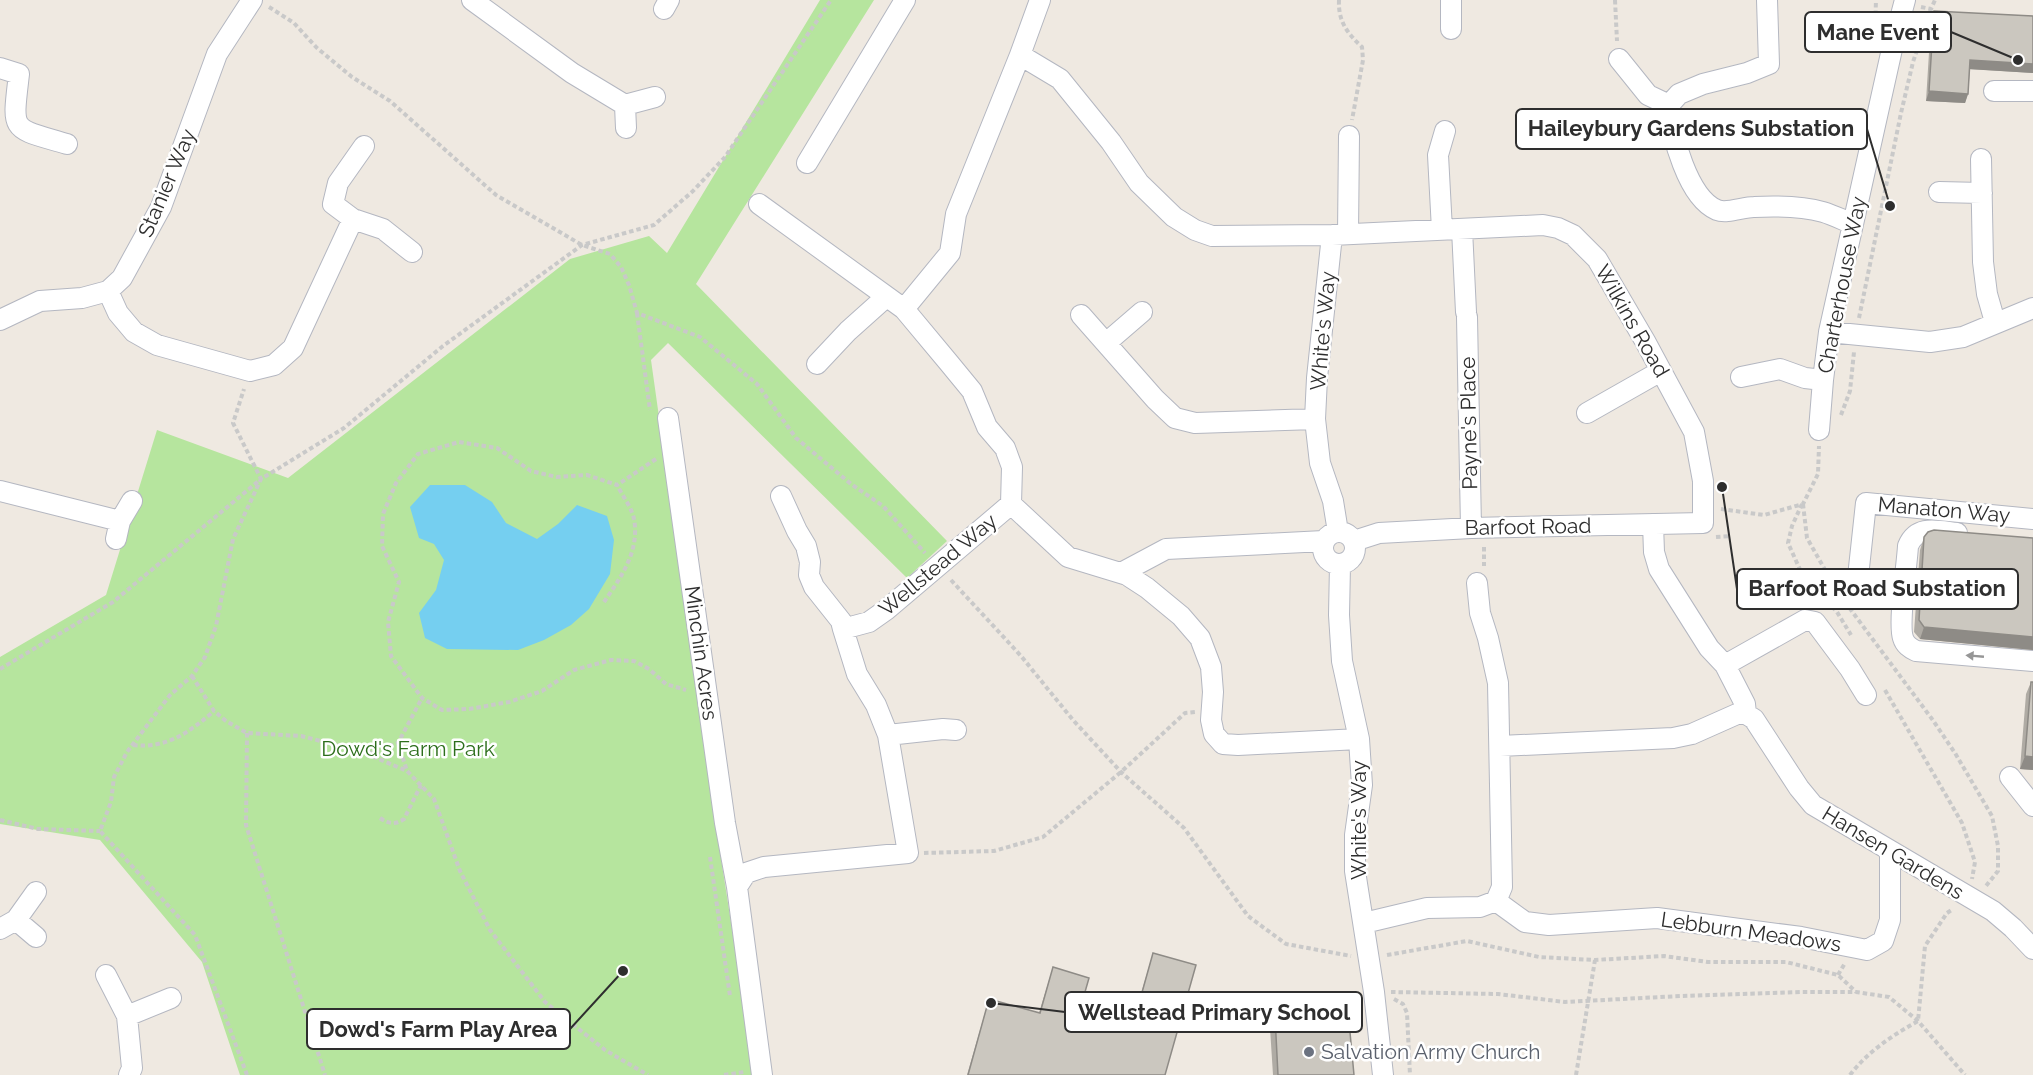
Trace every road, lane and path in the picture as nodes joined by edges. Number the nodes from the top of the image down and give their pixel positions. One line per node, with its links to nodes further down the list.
1 (472, 0): 19 (street)
2 (831, 0): 35 (path)
3 (905, 0): 27 (street)
4 (1040, 0): 13 (street)
5 (1339, 0): 23 (path)
6 (1451, 0): 12 (street)
7 (1615, 0): 14 (path)
8 (1767, 0): 20 (street)
9 (1905, 0): 32 (street, Charterhouse Way)
10 (259, 3): 35 (path); 37 (street, Stanier Way)
11 (1931, 9): 46 (path)
12 (1451, 29)
13 (1020, 55): 34 (street); 40 (street)
14 (1619, 59): 20 (street)
15 (9, 71): 24 (street)
16 (1994, 91): 17 (street)
17 (2033, 91)
18 (655, 97): 19 (street)
19 (625, 105): 21 (street)
20 (1669, 105): 32 (street)
21 (626, 128)
22 (1445, 131): 33 (street)
23 (1349, 136): 34 (street, White's Way)
24 (67, 144)
25 (364, 146): 31 (street)
26 (1981, 159): 29 (street)
27 (807, 163)
28 (1939, 192): 29 (street)
29 (1982, 193): 44 (street)
30 (759, 204): 38 (street, Wellstead Way)
31 (353, 219): 36 (street); 49 (street)
32 (1853, 224): 45 (street, Charterhouse Way)
33 (1452, 230): 34 (street, Wilkins Road); 50 (street, Wilkins Road); 68 (street, Payne's Place)
34 (1340, 235): 55 (street, White's Way)
35 (582, 245): 58 (path); 72 (path)
36 (412, 252)
37 (108, 291): 43 (street); 49 (street)
38 (886, 297): 40 (street, Wellstead Way); 48 (street)
39 (2033, 308): 44 (street)
40 (904, 309): 63 (street, Wellstead Way)
41 (1142, 312): 47 (street)
42 (1081, 315): 47 (street)
43 (0, 320)
44 (1995, 322): 46 (street)
45 (1829, 332): 46 (street); 52 (street, Charterhouse Way)
46 (1856, 336): 56 (path)
47 (1106, 344): 55 (street)
48 (817, 364)
49 (250, 371): 58 (path)
50 (1661, 371): 53 (street); 65 (street, Wilkins Road)
51 (1740, 377): 52 (street)
52 (1823, 380): 56 (street, Charterhouse Way)
53 (1587, 413)
54 (668, 418): 105 (street, Minchin Acres)
55 (1315, 419): 70 (street, White's Way)
56 (1819, 430): 64 (path)
57 (657, 458): 59 (path)
58 (261, 479): 80 (path); 81 (path)
59 (616, 485): 76 (path); 84 (path)
60 (0, 491): 62 (street)
61 (781, 496): 77 (street)
62 (132, 501)
63 (1011, 504): 72 (street, Wellstead Way); 73 (street)
64 (1803, 504): 65 (path); 107 (path)
65 (1703, 515): 67 (street, Barfoot Road)
66 (2033, 519): 75 (street, Manaton Way)
67 (1653, 524): 68 (street, Barfoot Road); 79 (street, Hansen Gardens)
68 (1477, 528): 70 (street, Barfoot Road); 74 (path)
69 (1975, 534): 78 (street, one-way to 69)
70 (1339, 538): 71 (street); 71 (street, White's Way); 73 (street, Barfoot Road)
71 (1340, 565): 90 (street, White's Way)
72 (938, 566): 77 (street, Wellstead Way); 96 (path)
73 (1120, 573): 90 (street)
74 (1477, 583): 93 (street)
75 (1857, 586)
76 (604, 602)
77 (843, 629): 89 (street)
78 (2033, 661)
79 (1725, 665): 83 (street); 86 (street, Hansen Gardens)
80 (0, 669)
81 (192, 676): 85 (path); 92 (path)
82 (686, 690): 84 (path)
83 (1866, 695)
84 (422, 698): 91 (path)
85 (214, 711): 88 (path); 92 (path)
86 (1746, 714): 93 (street); 103 (street, Hansen Gardens)
87 (956, 730): 89 (street)
88 (247, 733): 94 (path); 124 (path)
89 (888, 735): 104 (street)
90 (1359, 739): 109 (street, White's Way)
91 (398, 743): 94 (path); 95 (path)
92 (133, 745): 102 (path)
93 (1500, 746): 108 (street)
94 (367, 754): 95 (path)
95 (407, 771): 98 (path)
96 (1121, 772): 104 (path); 113 (path)
97 (2010, 777): 99 (street)
98 (421, 785): 100 (path); 125 (path)
99 (2033, 806)
100 (380, 818)
101 (0, 820): 102 (path)
102 (100, 831): 123 (path)
103 (1890, 850): 107 (street, Hansen Gardens); 108 (street, Lebburn Meadows)
104 (908, 853): 105 (street)
105 (737, 887): 126 (street)
106 (36, 892): 110 (street)
107 (1969, 898): 112 (street, Hansen Gardens); 121 (path)
108 (1496, 901): 109 (street)
109 (1364, 923): 113 (street, White's Way)
110 (8, 925): 111 (street)
111 (36, 937)
112 (2033, 949)
113 (1368, 959): 114 (path); 116 (street, White's Way)
114 (1595, 960): 117 (path); 119 (path)
115 (106, 975): 120 (street)
116 (1384, 990): 119 (path); 127 (street, White's Way); 128 (path)
117 (1856, 992): 119 (path); 121 (path)
118 (171, 998): 120 (street)
119 (1588, 1001): 129 (path)
120 (127, 1016): 122 (street)
121 (1918, 1021): 130 (path); 131 (path)
122 (129, 1075)
123 (247, 1075)
124 (325, 1075)
125 (648, 1075)
126 (762, 1075)
127 (1383, 1075)
128 (1410, 1075)
129 (1576, 1075)
130 (1850, 1075)
131 (1965, 1075)

